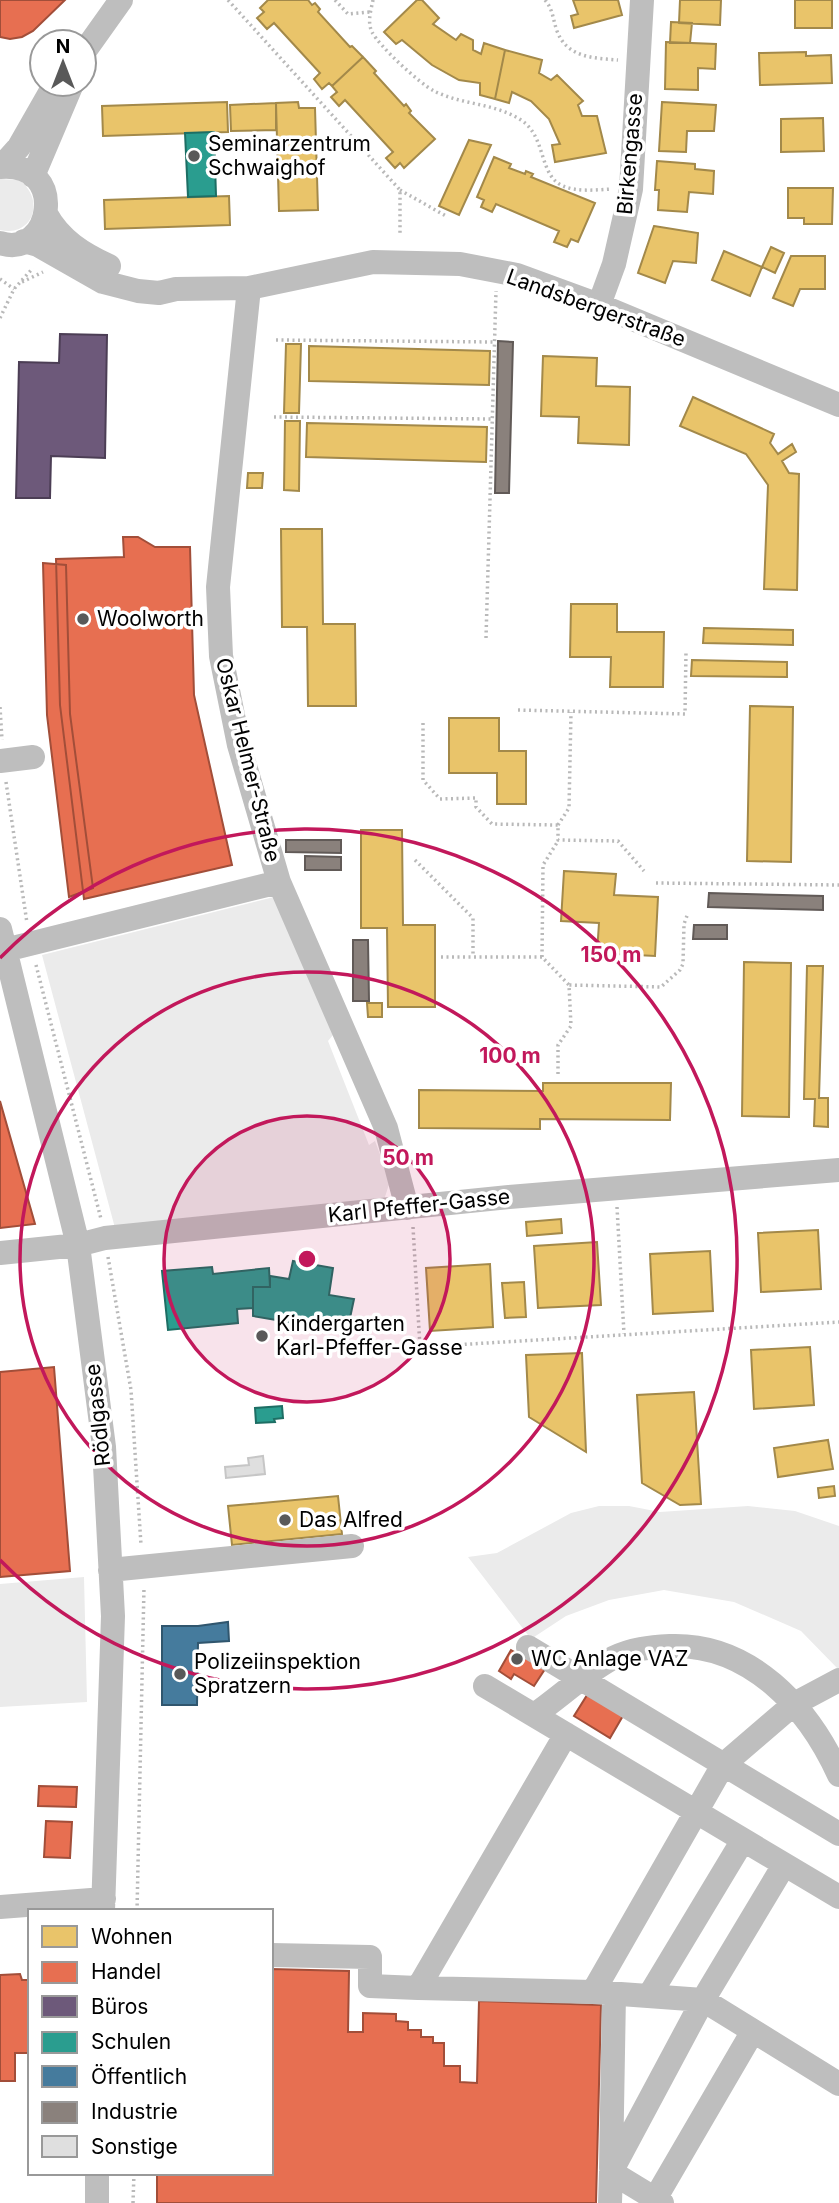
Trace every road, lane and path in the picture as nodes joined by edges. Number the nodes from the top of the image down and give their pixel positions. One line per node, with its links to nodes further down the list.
1 (121, 0): 8 (street)
2 (228, 0): 15 (path)
3 (335, 0): 7 (path)
4 (373, 0): 7 (path)
5 (545, 0): 9 (path)
6 (642, 0): 9 (street, Birkengasse)
7 (370, 12): 14 (path)
8 (98, 32)
9 (637, 61): 14 (street, Birkengasse)
10 (47, 98): 12 (street)
11 (66, 98): 13 (street)
12 (1, 167): 13 (street)
13 (33, 176): 16 (street)
14 (631, 189): 26 (street, Birkengasse)
15 (400, 190): 17 (path); 18 (path)
16 (46, 214): 19 (street); 25 (street, Landsbergerstraße)
17 (446, 216)
18 (400, 236)
19 (8, 246): 25 (street, Landsbergerstraße)
20 (496, 271): 23 (street, Landsbergerstraße); 26 (street, Landsbergerstraße); 29 (path)
21 (38, 274): 24 (path)
22 (0, 279): 24 (path)
23 (249, 288): 25 (street, Landsbergerstraße); 44 (street, Oskar Helmer-Straße)
24 (14, 289): 27 (path)
25 (176, 289)
26 (599, 305): 30 (street, Landsbergerstraße)
27 (0, 318)
28 (276, 340): 29 (path)
29 (495, 342): 32 (path)
30 (839, 405)
31 (274, 417): 32 (path)
32 (493, 419): 33 (path)
33 (486, 638)
34 (686, 651): 36 (path)
35 (518, 710): 36 (path)
36 (571, 712): 40 (path)
37 (423, 723): 40 (path)
38 (33, 757): 39 (street)
39 (0, 761)
40 (558, 825): 41 (path)
41 (558, 841): 43 (path); 51 (path)
42 (415, 860): 50 (path)
43 (644, 871)
44 (279, 882): 48 (street); 56 (street, Oskar Helmer-Straße)
45 (656, 883): 46 (path)
46 (839, 885)
47 (688, 913): 52 (path)
48 (3, 939): 57 (street, Rödlgasse)
49 (442, 957): 50 (path)
50 (473, 957): 51 (path)
51 (542, 957): 52 (path)
52 (569, 985): 53 (path)
53 (558, 1074)
54 (839, 1170): 55 (street, Karl Pfeffer-Gasse)
55 (616, 1188): 56 (street, Karl Pfeffer-Gasse); 60 (path)
56 (407, 1208): 57 (street, Karl Pfeffer-Gasse); 60 (path)
57 (78, 1245): 58 (street, Karl Pfeffer-Gasse); 62 (street, Rödlgasse)
58 (0, 1254)
59 (839, 1322): 60 (path)
60 (624, 1334)
61 (352, 1546): 62 (street)
62 (110, 1570): 77 (street, Rödlgasse)
63 (528, 1647): 64 (street)
64 (582, 1680): 67 (street); 68 (street); 70 (street)
65 (839, 1680): 67 (street)
66 (485, 1686): 68 (street)
67 (794, 1703): 70 (street); 71 (street)
68 (534, 1715): 69 (street)
69 (566, 1734): 72 (street); 80 (street)
70 (723, 1765): 72 (street); 73 (street)
71 (839, 1774)
72 (695, 1811): 74 (street); 81 (street)
73 (839, 1834)
74 (743, 1840): 75 (street); 82 (street)
75 (785, 1865): 76 (street); 83 (street)
76 (839, 1898)
77 (103, 1905): 78 (street)
78 (0, 1907)
79 (273, 1955): 80 (street)
80 (418, 1988): 81 (street)
81 (603, 1993): 82 (street); 86 (street)
82 (649, 1996): 83 (street)
83 (703, 2000): 84 (street); 86 (street)
84 (753, 2031): 85 (street); 89 (street)
85 (839, 2084)
86 (611, 2172): 89 (street); 92 (street)
87 (97, 2175): 90 (street)
88 (134, 2175): 91 (path)
89 (659, 2201)
90 (97, 2203)
91 (133, 2203)
92 (610, 2203)

